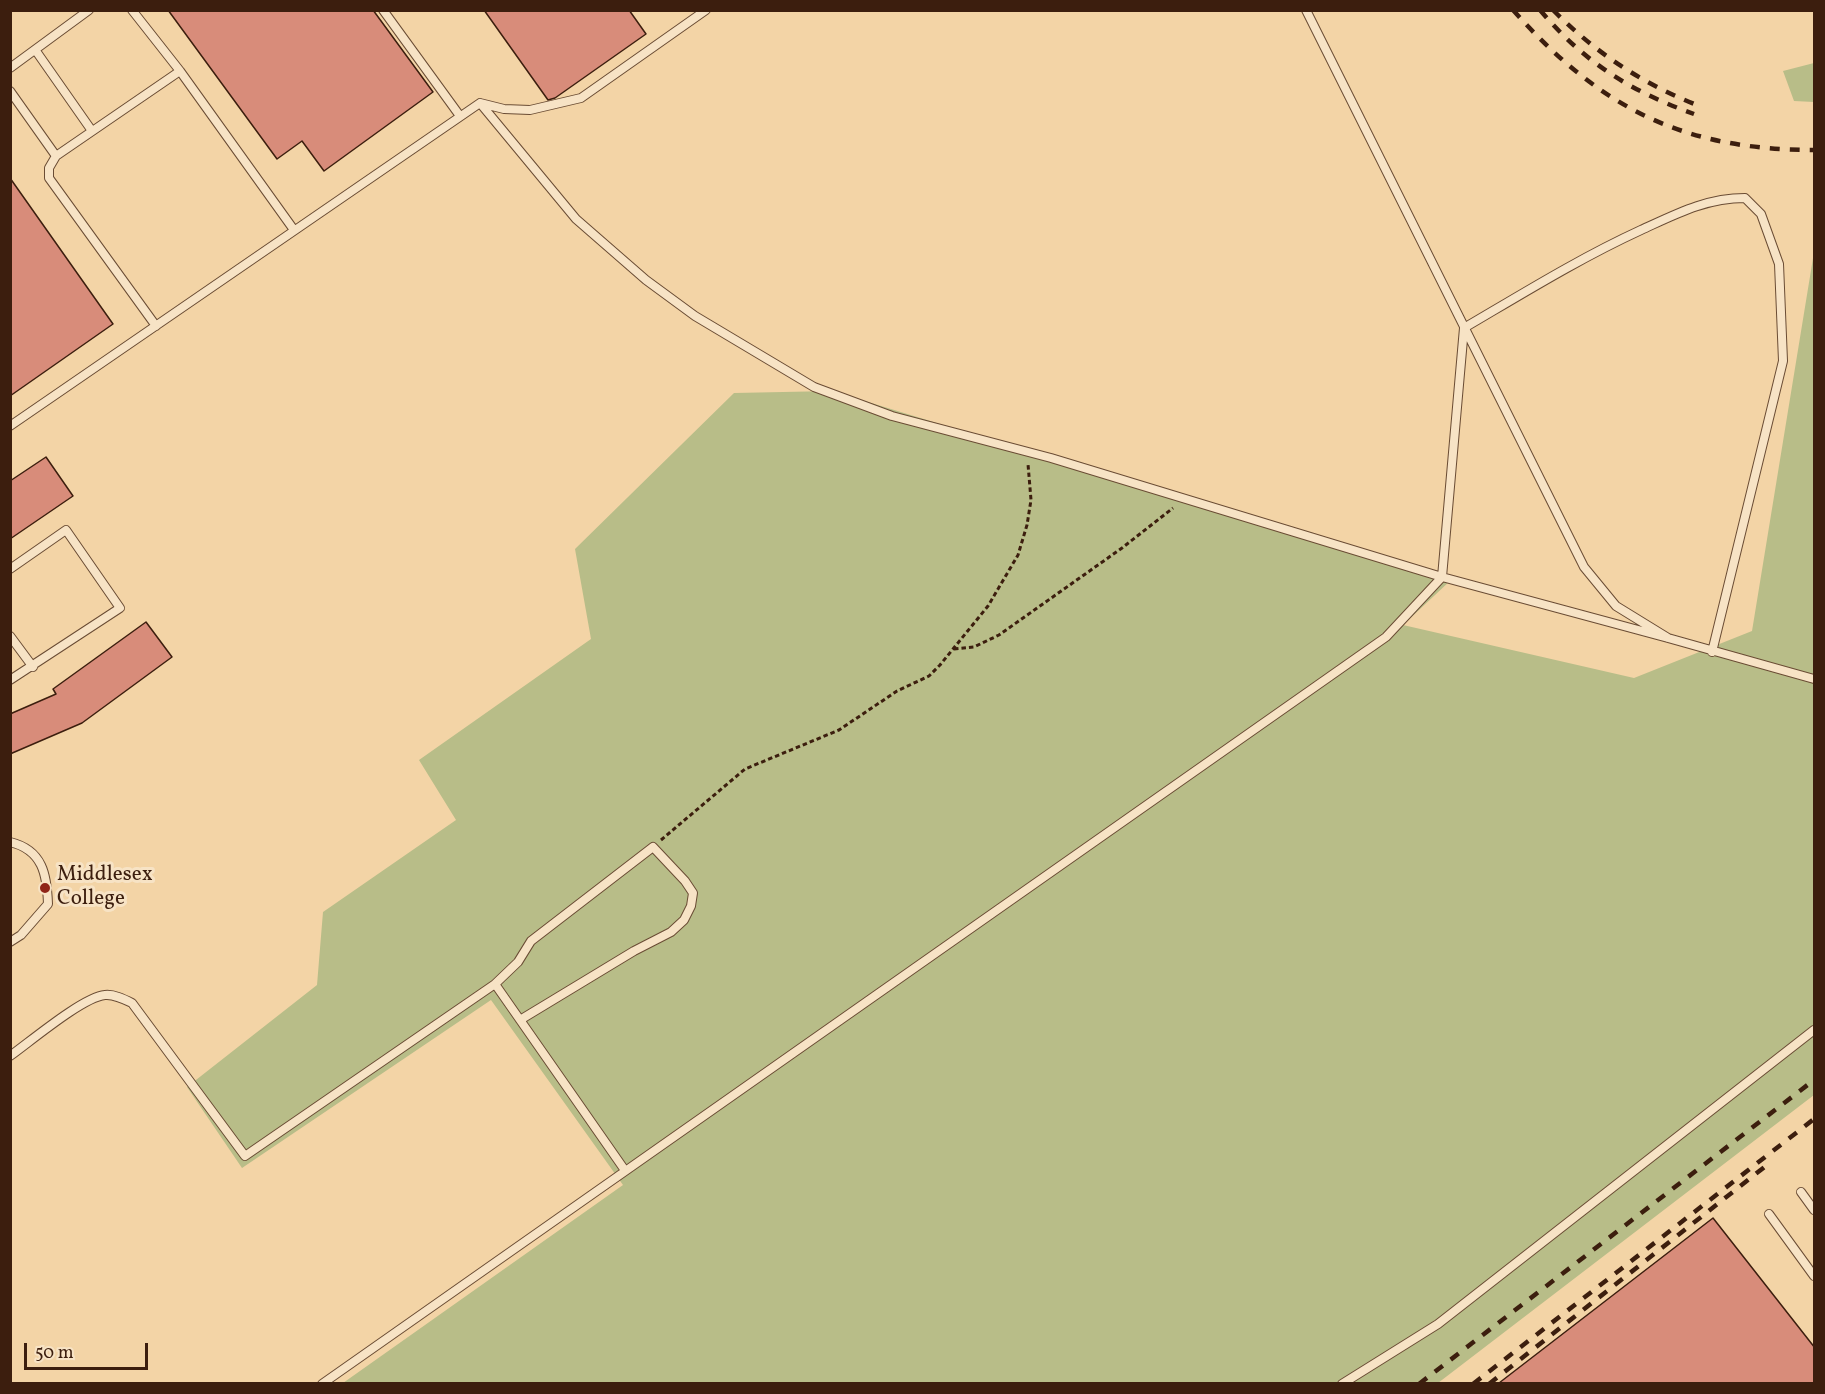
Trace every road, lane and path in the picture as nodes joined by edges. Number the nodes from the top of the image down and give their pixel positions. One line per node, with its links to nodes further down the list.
1 (89, 10): 6 (lane)
2 (132, 10): 8 (lane)
3 (383, 10): 11 (lane)
4 (1306, 10): 16 (lane)
5 (702, 12): 10 (lane)
6 (36, 51): 7 (lane); 12 (lane)
7 (10, 68)
8 (180, 71): 12 (lane); 14 (lane)
9 (10, 91): 13 (lane)
10 (480, 103): 11 (lane); 18 (lane)
11 (460, 116): 14 (lane)
12 (92, 131): 13 (lane)
13 (56, 156): 15 (lane)
14 (294, 230): 15 (lane)
15 (156, 326): 17 (lane)
16 (1464, 328): 21 (lane); 23 (lane); 25 (lane)
17 (10, 426)
18 (1024, 451): 19 (lane); 24 (path)
19 (1183, 498): 21 (lane); 24 (path)
20 (10, 568): 26 (lane)
21 (1442, 577): 23 (lane); 36 (lane)
22 (10, 636): 26 (lane)
23 (1668, 638): 25 (lane)
24 (953, 649): 30 (path)
25 (1712, 652): 27 (lane)
26 (33, 667): 28 (lane)
27 (1815, 679)
28 (10, 681)
29 (10, 842): 31 (lane)
30 (653, 847): 32 (lane); 33 (lane)
31 (10, 942)
32 (495, 984): 33 (lane); 35 (lane)
33 (520, 1020): 36 (lane)
34 (1815, 1030): 42 (lane)
35 (10, 1056)
36 (624, 1169): 41 (lane)
37 (1801, 1192): 38 (lane)
38 (1815, 1210)
39 (1769, 1214): 40 (lane)
40 (1815, 1276)
41 (322, 1383)
42 (1342, 1383)

